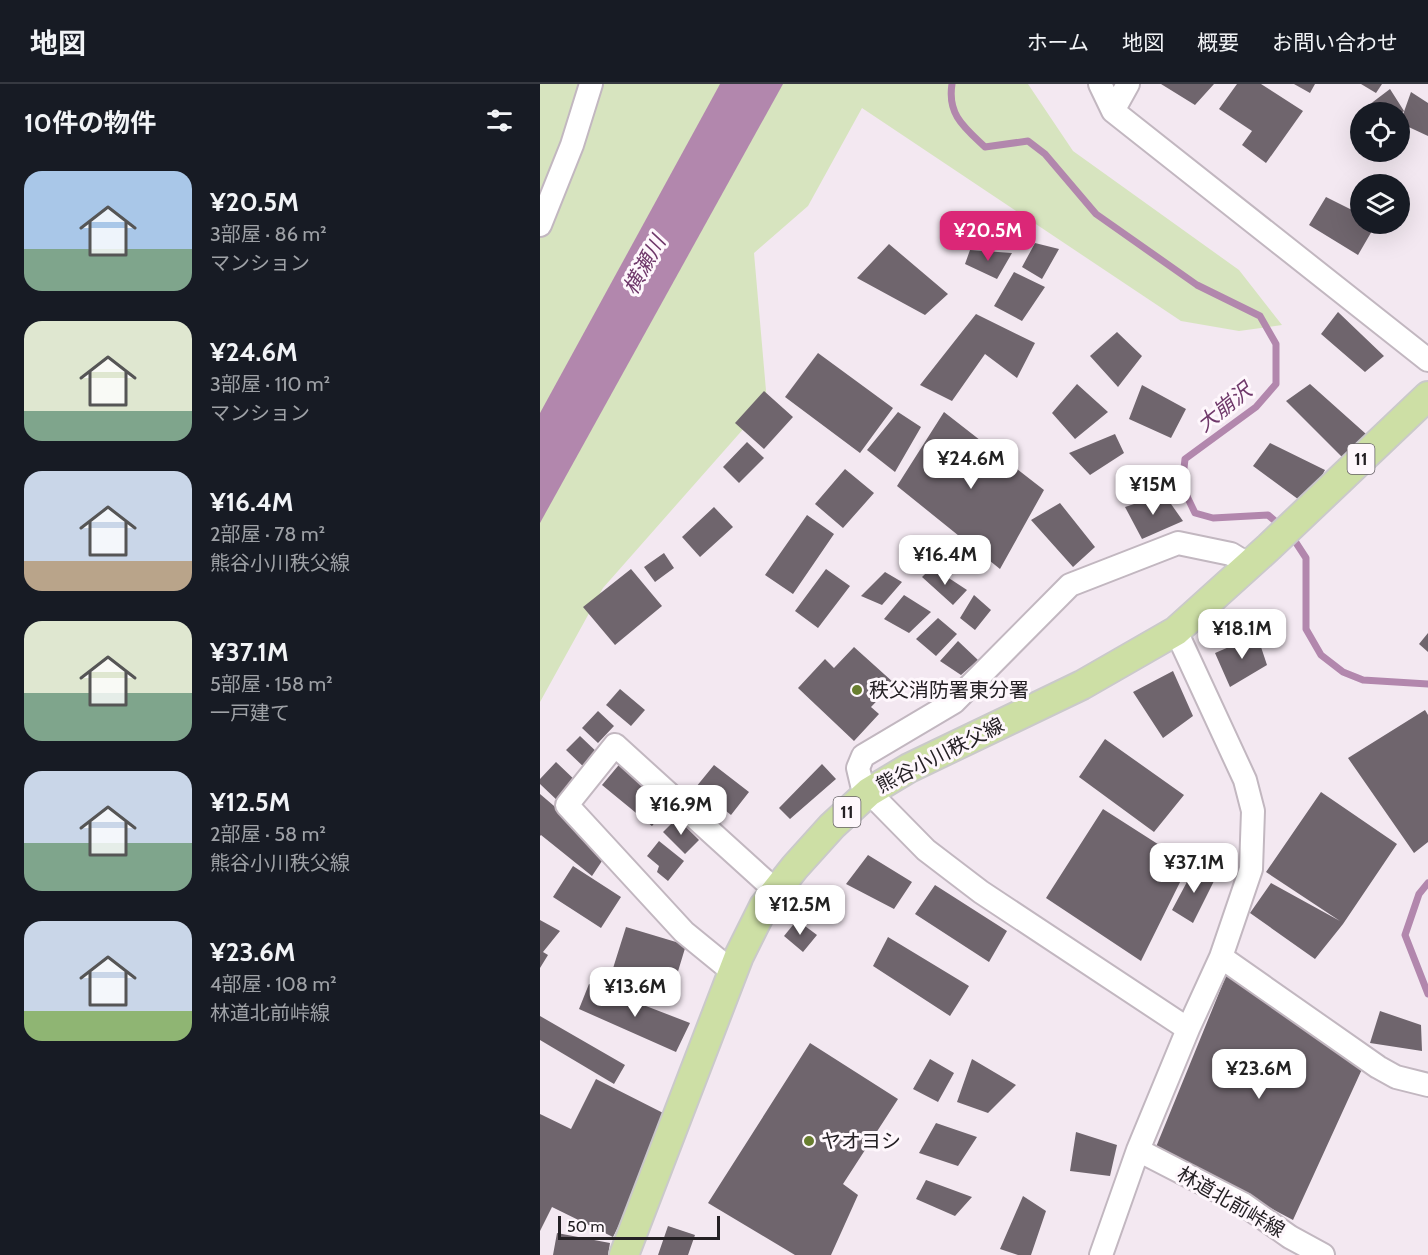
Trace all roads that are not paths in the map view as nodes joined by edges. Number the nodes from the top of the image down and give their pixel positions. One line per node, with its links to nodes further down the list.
1 (591, 84): 5 (street)
2 (1100, 84): 4 (street)
3 (1128, 84): 4 (street)
4 (1113, 111): 6 (street)
5 (540, 225)
6 (1428, 360)
7 (1427, 400): 8 (main road, 熊谷小川秩父線 / 11)
8 (1259, 556): 9 (main road, 熊谷小川秩父線 / 11); 10 (street)
9 (1176, 631): 10 (main road, 熊谷小川秩父線 / 11); 12 (street)
10 (869, 792): 11 (main road, 熊谷小川秩父線 / 11); 14 (street)
11 (776, 891): 13 (main road, 熊谷小川秩父線 / 11); 13 (street)
12 (1221, 957): 14 (street); 15 (street)
13 (733, 972): 17 (main road, 熊谷小川秩父線 / 11)
14 (1188, 1029): 16 (street)
15 (1428, 1085)
16 (1138, 1150): 18 (street); 19 (street, 林道北前峠線)
17 (624, 1255)
18 (1101, 1255)
19 (1323, 1255)

